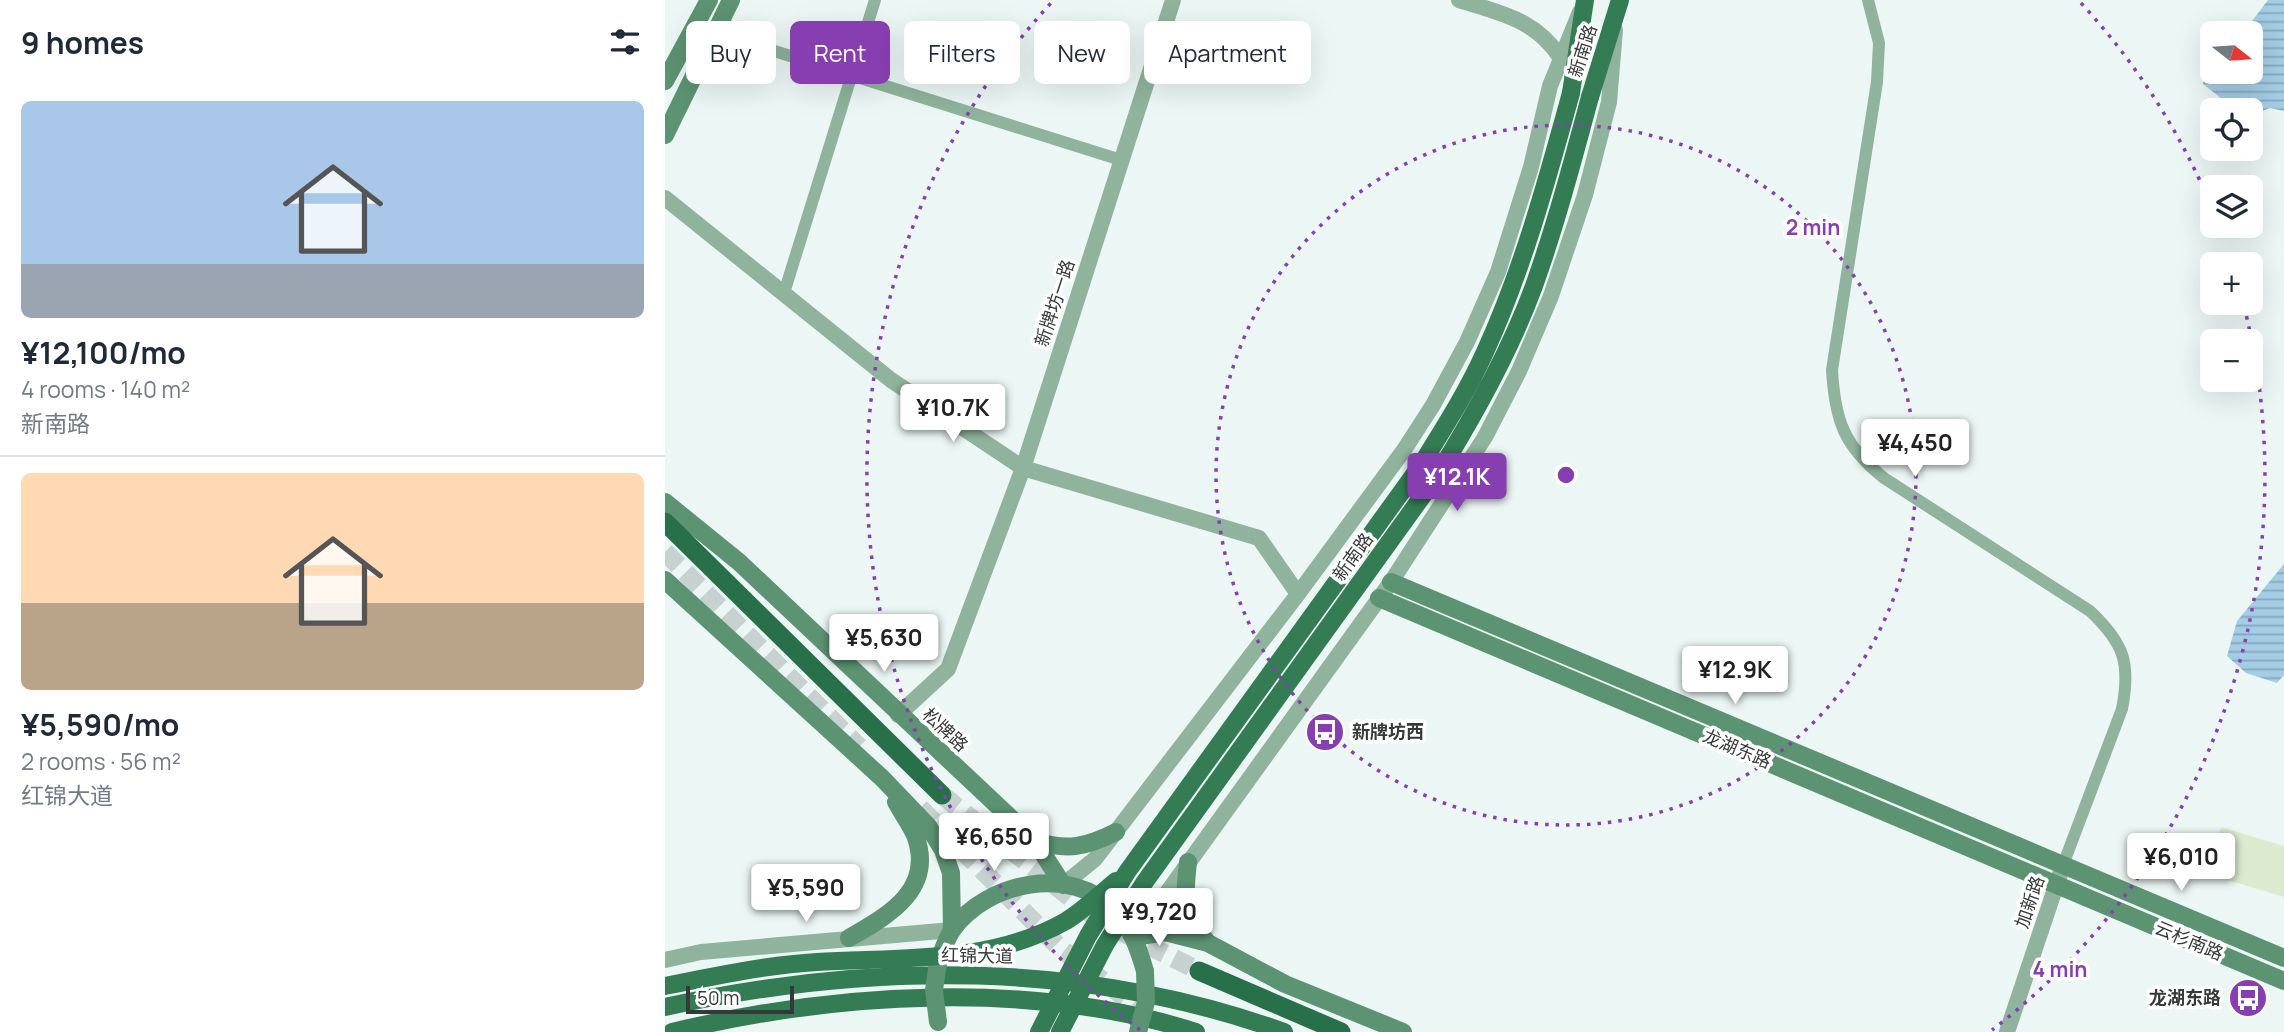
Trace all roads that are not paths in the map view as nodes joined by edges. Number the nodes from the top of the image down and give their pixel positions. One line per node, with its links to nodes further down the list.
1 (709, 0): 12 (main road)
2 (731, 0): 9 (main road)
3 (875, 0): 10 (street)
4 (1173, 0): 17 (street, 新牌坊一路)
5 (1459, 0): 11 (street)
6 (1868, 0): 33 (street)
7 (1584, 3): 11 (street, 新南路); 34 (main road, 新南路, bridge)
8 (1618, 8): 24 (street, 新南路); 50 (main road, 新南路, bridge)
9 (720, 21)
10 (868, 21)
11 (1560, 57): 25 (street, 新南路)
12 (665, 81)
13 (689, 84): 16 (main road)
14 (849, 84): 19 (street)
15 (883, 84): 17 (street)
16 (665, 135)
17 (1121, 160): 20 (street, 新牌坊一路)
18 (665, 198): 19 (street)
19 (784, 293): 20 (street)
20 (1023, 468): 25 (street); 27 (street, 新牌坊一路)
21 (665, 502): 27 (main road, 松牌路)
22 (665, 522): 29 (highway)
23 (665, 580): 28 (main road)
24 (1391, 582): 26 (street, 新南路); 33 (main road, 龙湖东路)
25 (1298, 594): 30 (street, 新南路)
26 (1379, 598): 32 (street, 新南路); 36 (main road, 龙湖东路)
27 (898, 715): 31 (main road, 松牌路)
28 (882, 778): 37 (main road); 39 (main road)
29 (942, 795)
30 (1116, 832): 31 (main road); 35 (street, 新南路)
31 (1035, 841): 35 (main road, 松牌路)
32 (1188, 862): 38 (street, 新南路); 40 (main road)
33 (2063, 865): 36 (street, 加新路); 41 (main road, 云杉南路)
34 (1127, 872): 45 (main road, bridge); 49 (main road, 新南路, bridge)
35 (1063, 885): 37 (main road); 38 (main road)
36 (2055, 886): 44 (main road, 云杉南路); 56 (street, 加新路)
37 (952, 930): 39 (street, 红锦大道); 47 (main road, bridge)
38 (1135, 937): 40 (main road); 51 (main road, bridge)
39 (849, 938): 42 (street, 红锦大道)
40 (1208, 943): 55 (main road)
41 (2284, 958)
42 (665, 960)
43 (1199, 971): 54 (highway)
44 (2284, 981)
45 (665, 986)
46 (665, 1007): 53 (main road, 红锦大道)
47 (941, 1027)
48 (673, 1032): 52 (main road)
49 (1039, 1032)
50 (1060, 1032)
51 (1138, 1032)
52 (1196, 1032)
53 (1284, 1032)
54 (1341, 1032)
55 (1403, 1032)
56 (2007, 1032)

